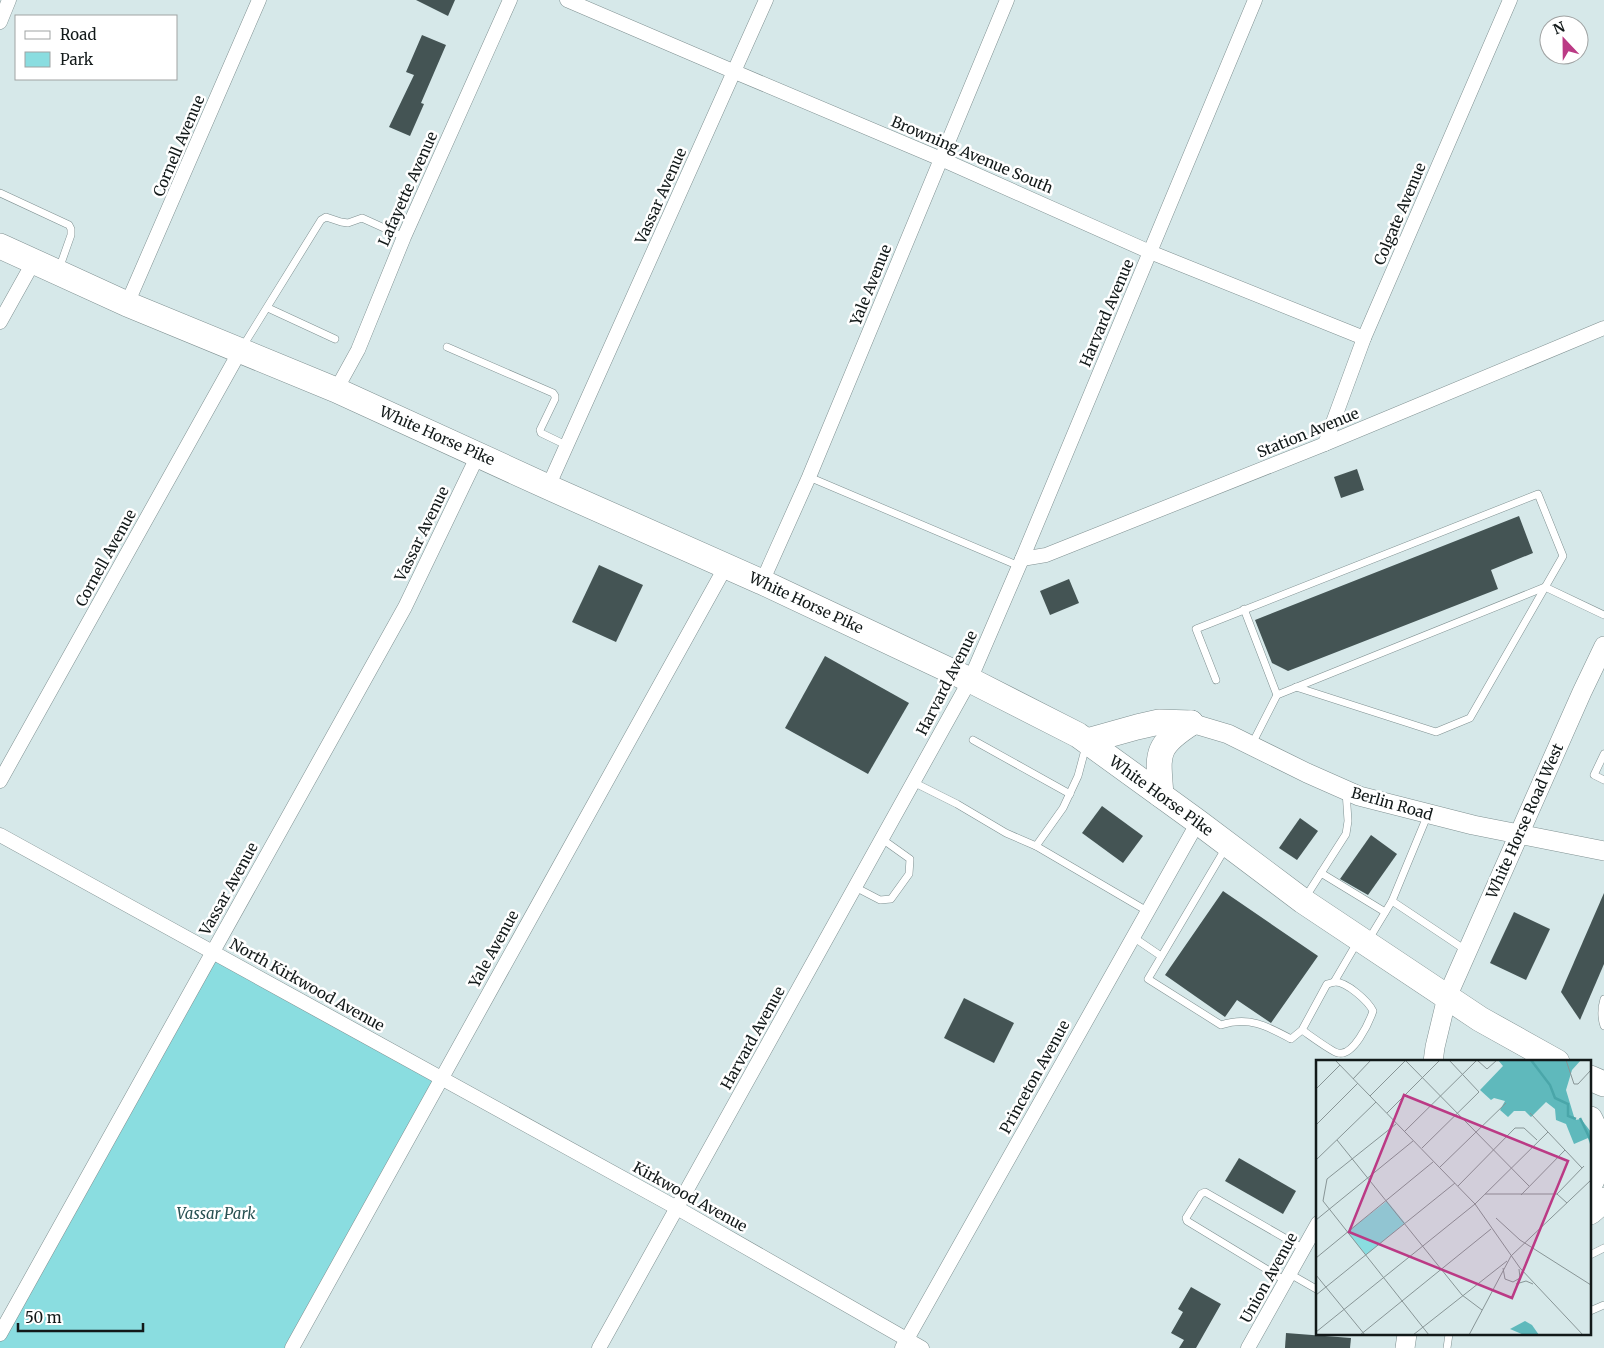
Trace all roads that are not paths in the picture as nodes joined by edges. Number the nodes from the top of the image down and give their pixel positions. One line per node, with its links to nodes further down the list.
1 (10, 0): 9 (street)
2 (260, 0): 18 (street, Cornell Avenue)
3 (510, 0): 13 (street, Lafayette Avenue)
4 (568, 0): 10 (street, Browning Avenue South)
5 (766, 0): 10 (street, Vassar Avenue)
6 (1007, 0): 11 (street, Yale Avenue)
7 (1255, 0): 15 (street, Harvard Avenue)
8 (1510, 0): 22 (street, Colgate Avenue)
9 (0, 22)
10 (735, 72): 11 (street, Browning Avenue South); 27 (street, Vassar Avenue)
11 (940, 159): 15 (street, Browning Avenue South); 30 (street, Yale Avenue)
12 (0, 193): 17 (lane)
13 (404, 237): 19 (lane); 26 (street, Lafayette Avenue)
14 (0, 246): 16 (highway, White Horse Pike)
15 (1150, 252): 22 (street, Browning Avenue South); 32 (street, Harvard Avenue)
16 (34, 261): 17 (highway, White Horse Pike); 20 (street)
17 (58, 272): 18 (highway, White Horse Pike)
18 (127, 304): 25 (highway, White Horse Pike)
19 (268, 308): 23 (lane); 25 (lane)
20 (0, 322)
21 (1604, 328): 28 (street, Station Avenue)
22 (1364, 338): 28 (street, Colgate Avenue)
23 (335, 339)
24 (447, 347): 27 (lane)
25 (240, 351): 26 (highway, White Horse Pike); 49 (street, Cornell Avenue)
26 (336, 390): 29 (highway, White Horse Pike)
27 (566, 444): 31 (street, Vassar Avenue)
28 (1325, 444): 32 (street, Station Avenue)
29 (478, 455): 31 (highway, White Horse Pike); 71 (street, Vassar Avenue)
30 (809, 478): 32 (lane); 34 (street, Yale Avenue)
31 (548, 487): 33 (highway, White Horse Pike)
32 (1021, 563): 39 (street, Harvard Avenue)
33 (726, 566): 34 (highway, White Horse Pike); 80 (street, Yale Avenue)
34 (762, 582): 39 (highway, White Horse Pike)
35 (1545, 587): 36 (lane); 37 (lane); 41 (lane); 41 (lane)
36 (1244, 609): 40 (lane); 42 (lane)
37 (1604, 615)
38 (1604, 646): 57 (main road, White Horse Road West)
39 (970, 680): 45 (highway, White Horse Pike); 50 (street, Harvard Avenue)
40 (1216, 680)
41 (1296, 687): 42 (lane)
42 (1277, 695): 46 (lane)
43 (1191, 724): 45 (highway); 46 (main road, Berlin Road); 53 (highway)
44 (973, 740): 52 (lane)
45 (1087, 741): 52 (lane); 53 (highway, White Horse Pike)
46 (1251, 746): 51 (main road, Berlin Road)
47 (1604, 754): 48 (lane)
48 (1604, 780)
49 (0, 781)
50 (913, 782): 58 (street, Harvard Avenue); 60 (lane)
51 (1346, 790): 54 (main road, Berlin Road); 62 (lane)
52 (1070, 794): 60 (lane)
53 (1161, 795): 55 (highway, White Horse Pike)
54 (1428, 814): 57 (main road, Berlin Road); 65 (lane)
55 (1198, 822): 59 (highway, White Horse Pike); 66 (street, Princeton Avenue)
56 (0, 835): 71 (street, North Kirkwood Avenue)
57 (1519, 835): 61 (main road, Berlin Road); 70 (main road, White Horse Road West)
58 (882, 839): 63 (street, Harvard Avenue); 63 (lane)
59 (1227, 844): 64 (highway, White Horse Pike); 72 (lane)
60 (1036, 846): 66 (lane)
61 (1604, 851)
62 (1321, 873): 64 (lane); 67 (lane)
63 (855, 887): 86 (street, Harvard Avenue)
64 (1303, 901): 69 (highway, White Horse Pike)
65 (1392, 901): 67 (lane); 70 (lane)
66 (1147, 912): 68 (street, Princeton Avenue)
67 (1385, 912): 69 (lane)
68 (1132, 937): 72 (lane); 97 (street, Princeton Avenue)
69 (1363, 941): 73 (lane); 74 (highway, White Horse Pike)
70 (1467, 951): 74 (main road, White Horse Road West)
71 (213, 952): 80 (street, North Kirkwood Avenue); 96 (street, Vassar Avenue)
72 (1161, 956): 77 (lane)
73 (1334, 982): 77 (lane); 77 (lane)
74 (1447, 997): 78 (main road, White Horse Road West); 79 (highway, White Horse Pike)
75 (1604, 1000): 76 (lane)
76 (1604, 1026)
77 (1302, 1030)
78 (1434, 1055)
79 (1548, 1058)
80 (441, 1077): 86 (street, Kirkwood Avenue); 98 (street, Yale Avenue)
81 (1592, 1079): 82 (highway)
82 (1604, 1084)
83 (1592, 1123): 84 (highway)
84 (1592, 1180)
85 (1604, 1200): 87 (highway)
86 (677, 1208): 97 (street, Kirkwood Avenue); 99 (street, Harvard Avenue)
87 (1592, 1210)
88 (1316, 1227): 90 (street, Union Avenue)
89 (1604, 1248): 91 (lane)
90 (1304, 1249): 92 (street, Union Avenue); 92 (lane)
91 (1592, 1255)
92 (1288, 1277): 93 (lane); 101 (street, Union Avenue)
93 (1316, 1289)
94 (1604, 1304): 95 (lane)
95 (1592, 1310)
96 (0, 1334)
97 (904, 1344): 100 (street, Kirkwood Avenue)
98 (292, 1348)
99 (599, 1348)
100 (922, 1348)
101 (1248, 1348)

